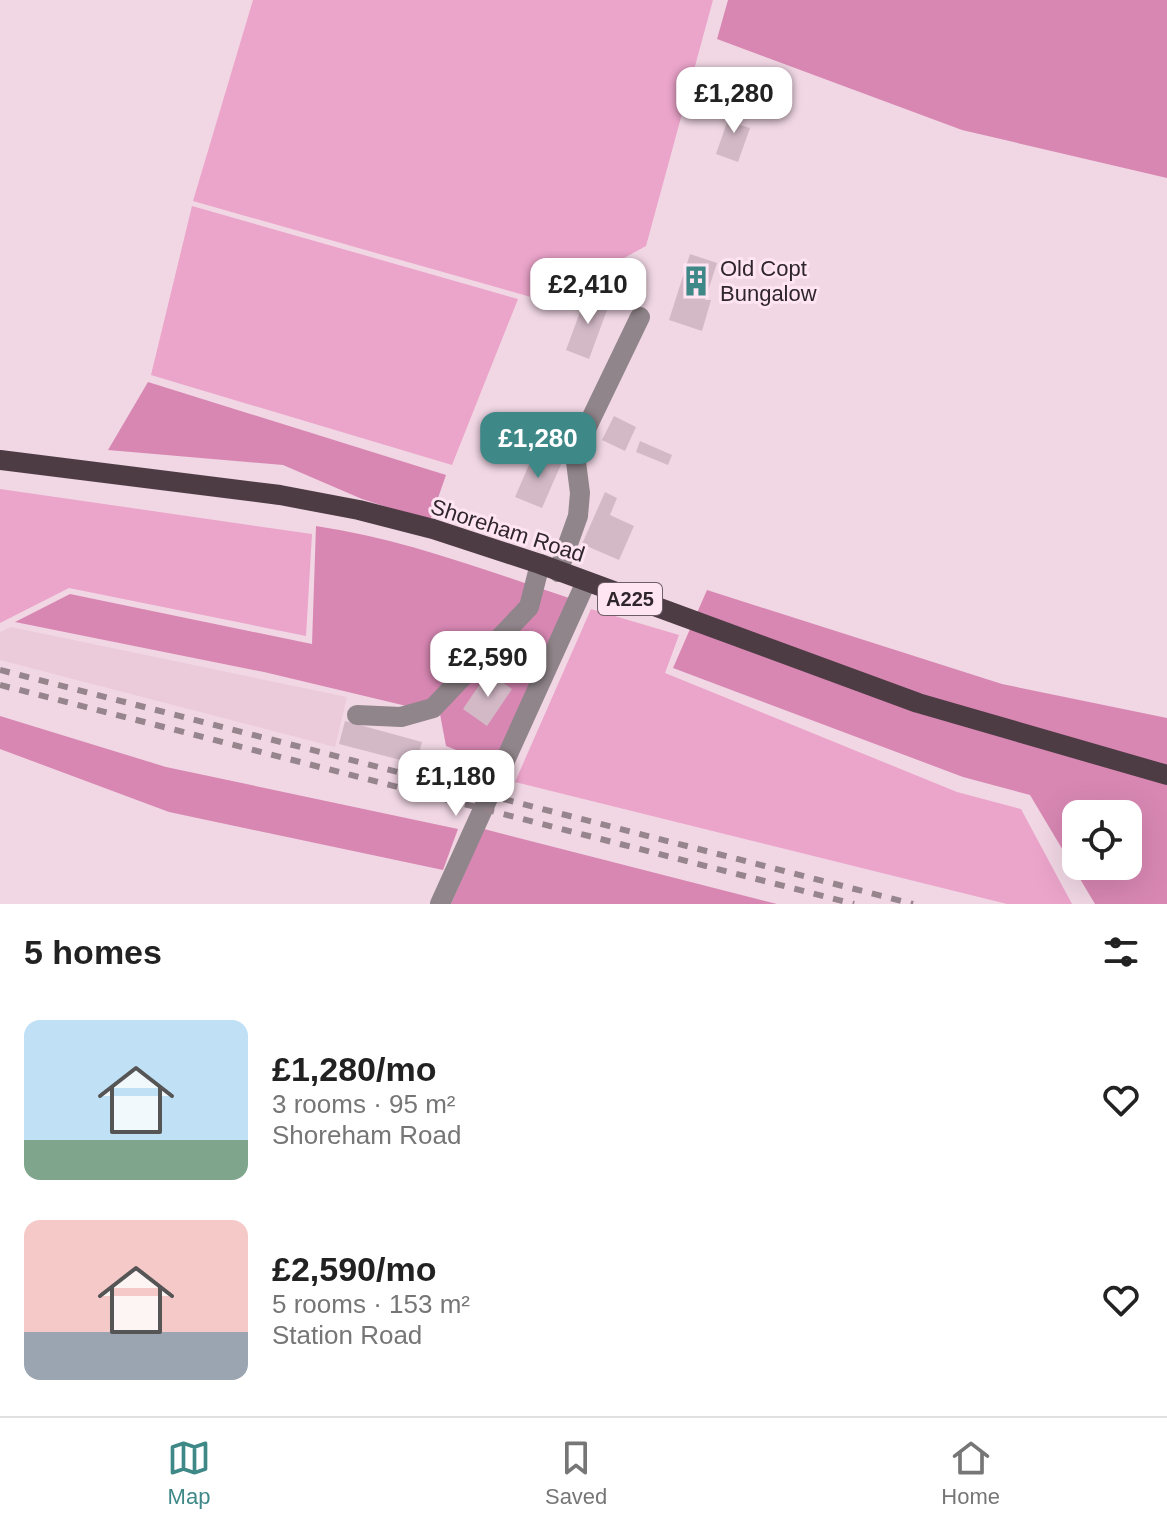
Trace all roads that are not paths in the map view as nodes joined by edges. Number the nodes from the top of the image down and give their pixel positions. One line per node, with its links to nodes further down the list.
1 (640, 317): 3 (street)
2 (0, 460): 3 (main road, Shoreham Road / A225)
3 (549, 568): 4 (main road, Shoreham Road / A225); 5 (street)
4 (586, 582): 6 (main road, Shoreham Road / A225); 7 (street)
5 (357, 715)
6 (1167, 775)
7 (440, 904)

